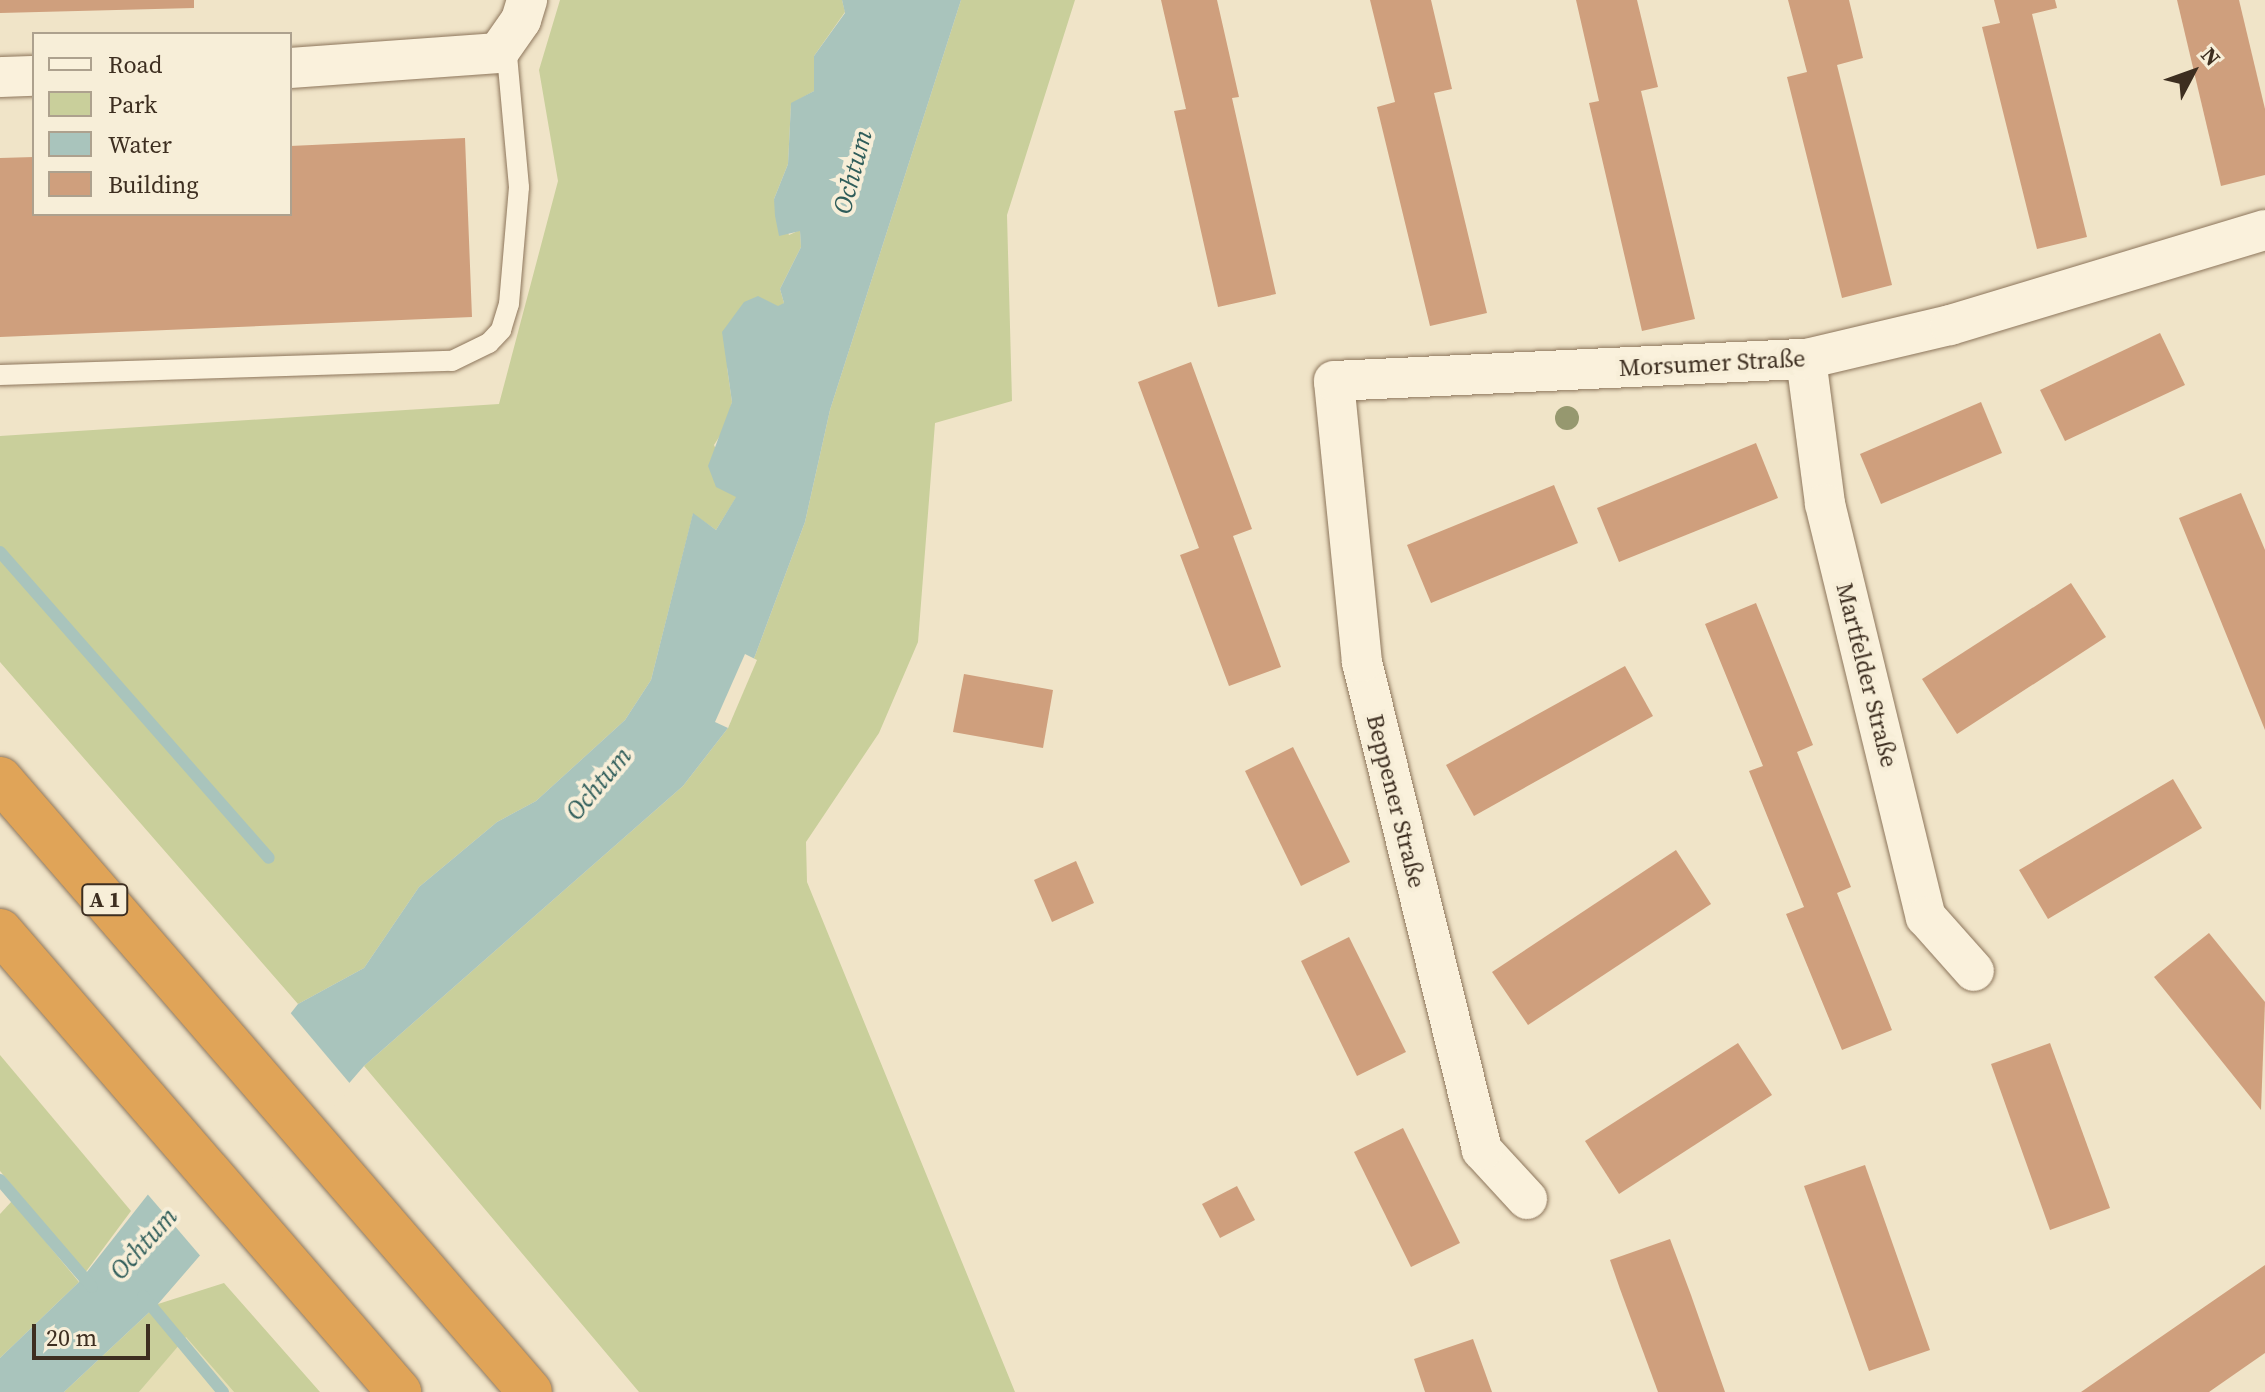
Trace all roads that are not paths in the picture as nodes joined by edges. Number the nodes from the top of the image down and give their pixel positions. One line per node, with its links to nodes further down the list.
1 (527, 0): 2 (street)
2 (506, 41): 3 (street); 8 (lane)
3 (292, 68)
4 (32, 76): 5 (street)
5 (0, 77)
6 (2265, 230): 7 (street, Morsumer Straße)
7 (1806, 359): 9 (street, Morsumer Straße); 12 (street, Martfelder Straße)
8 (0, 375)
9 (1334, 381): 13 (street, Beppener Straße)
10 (0, 779): 15 (highway, A 1)
11 (0, 931): 14 (highway)
12 (1974, 971)
13 (1527, 1199)
14 (399, 1392)
15 (530, 1392)

